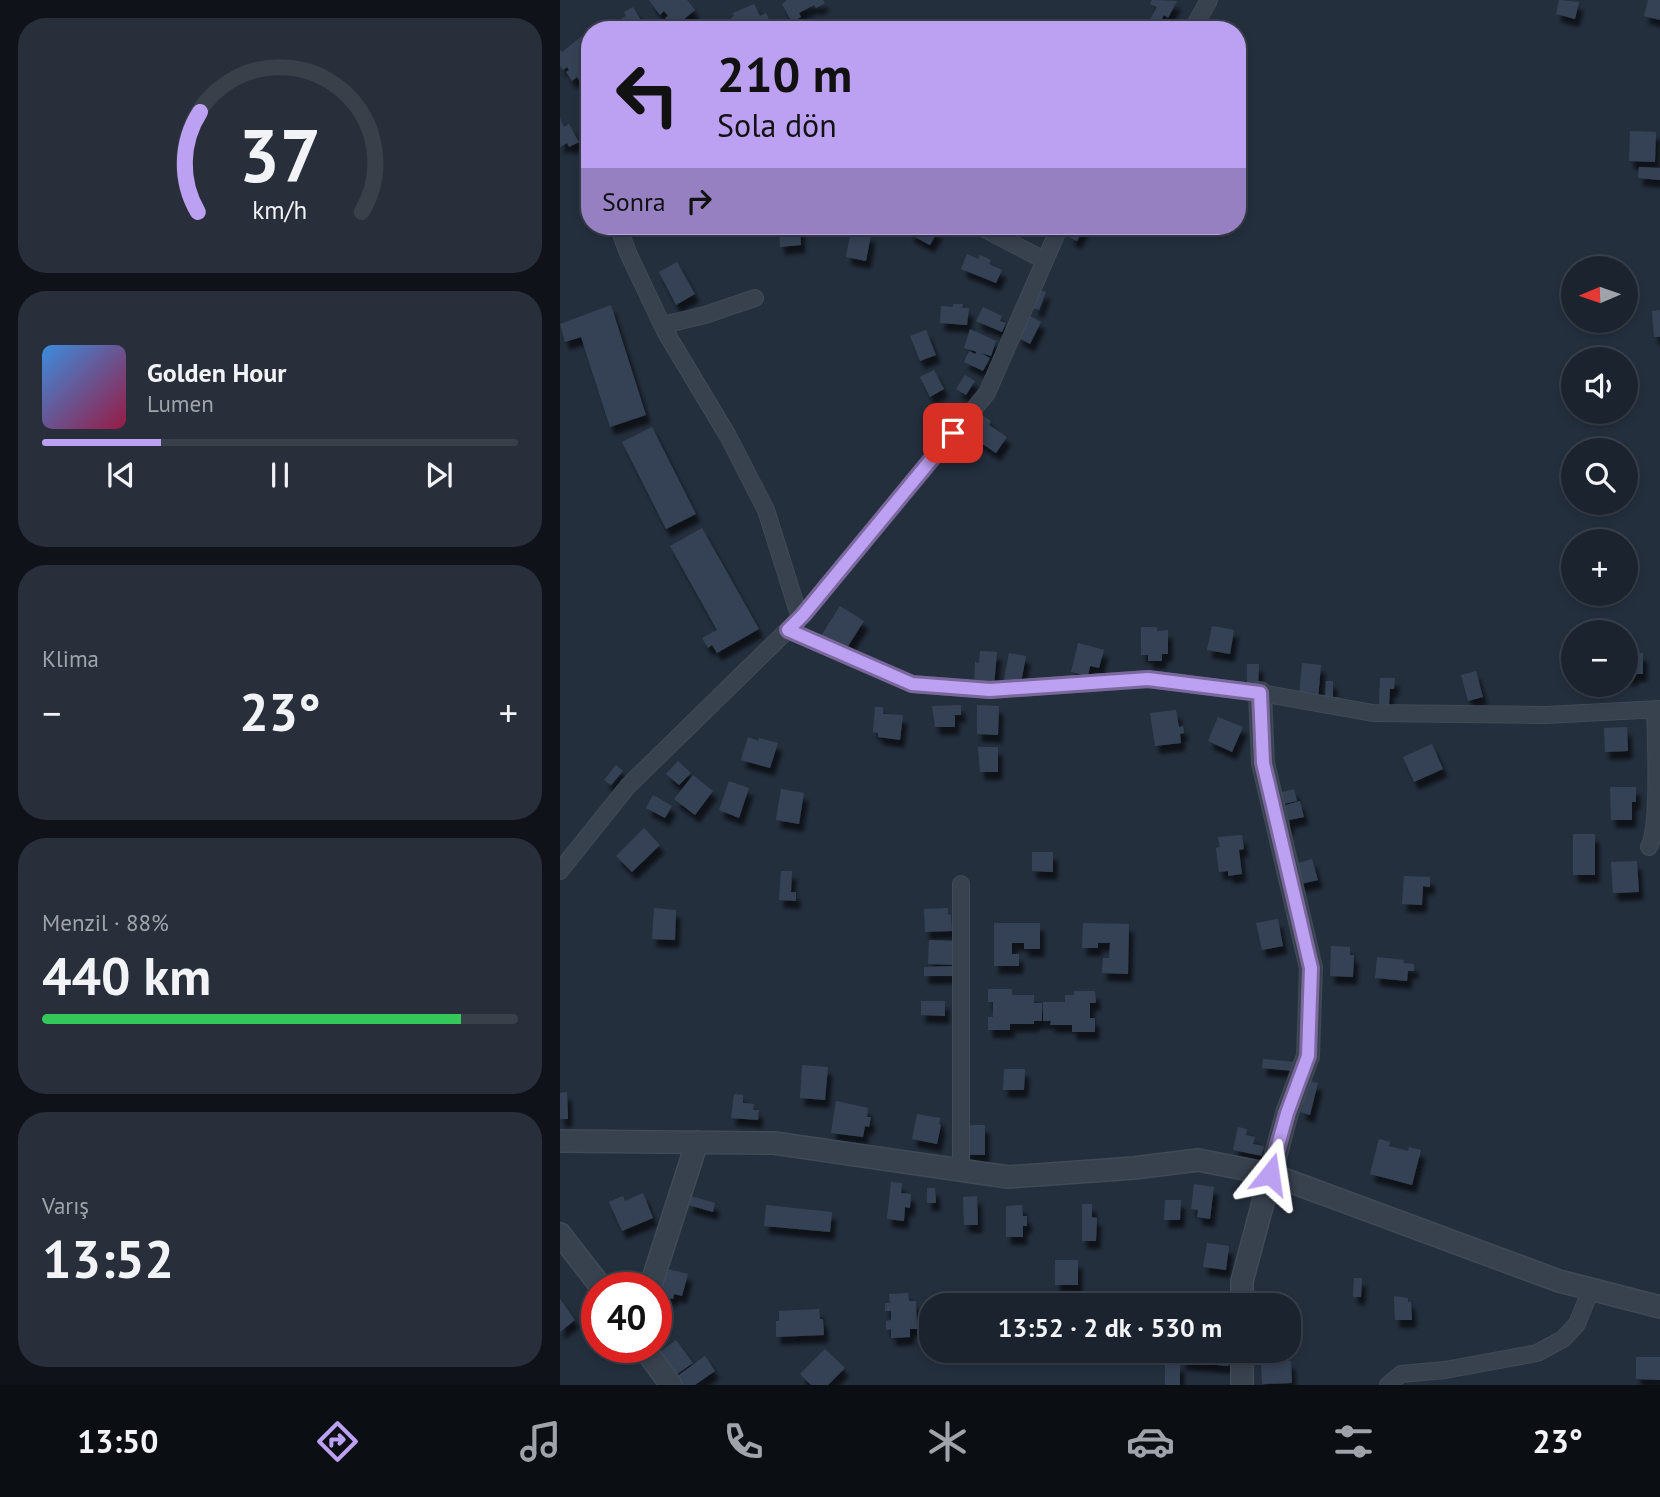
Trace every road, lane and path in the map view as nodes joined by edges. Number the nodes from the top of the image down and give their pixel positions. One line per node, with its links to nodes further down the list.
1 (1209, 0): 2 (street)
2 (1197, 21)
3 (621, 235): 8 (street)
4 (996, 235): 6 (street)
5 (1056, 235): 6 (street)
6 (1044, 260): 9 (street)
7 (755, 298): 8 (street)
8 (663, 325): 9 (street)
9 (800, 618): 10 (street)
10 (788, 630): 11 (street); 14 (street)
11 (1260, 693): 12 (street); 19 (street)
12 (1658, 709): 13 (street)
13 (1649, 848)
14 (560, 871)
15 (961, 884): 18 (street)
16 (560, 1141): 17 (street)
17 (697, 1142): 18 (street); 22 (street)
18 (961, 1170): 19 (street)
19 (1270, 1174): 23 (street); 24 (street)
20 (560, 1234): 21 (street)
21 (590, 1272)
22 (655, 1272)
23 (1591, 1289): 25 (street); 28 (street)
24 (1241, 1293)
25 (1660, 1307)
26 (655, 1363): 29 (street)
27 (1242, 1363): 30 (street)
28 (1445, 1377): 31 (street)
29 (671, 1385)
30 (1242, 1385)
31 (1388, 1385)

